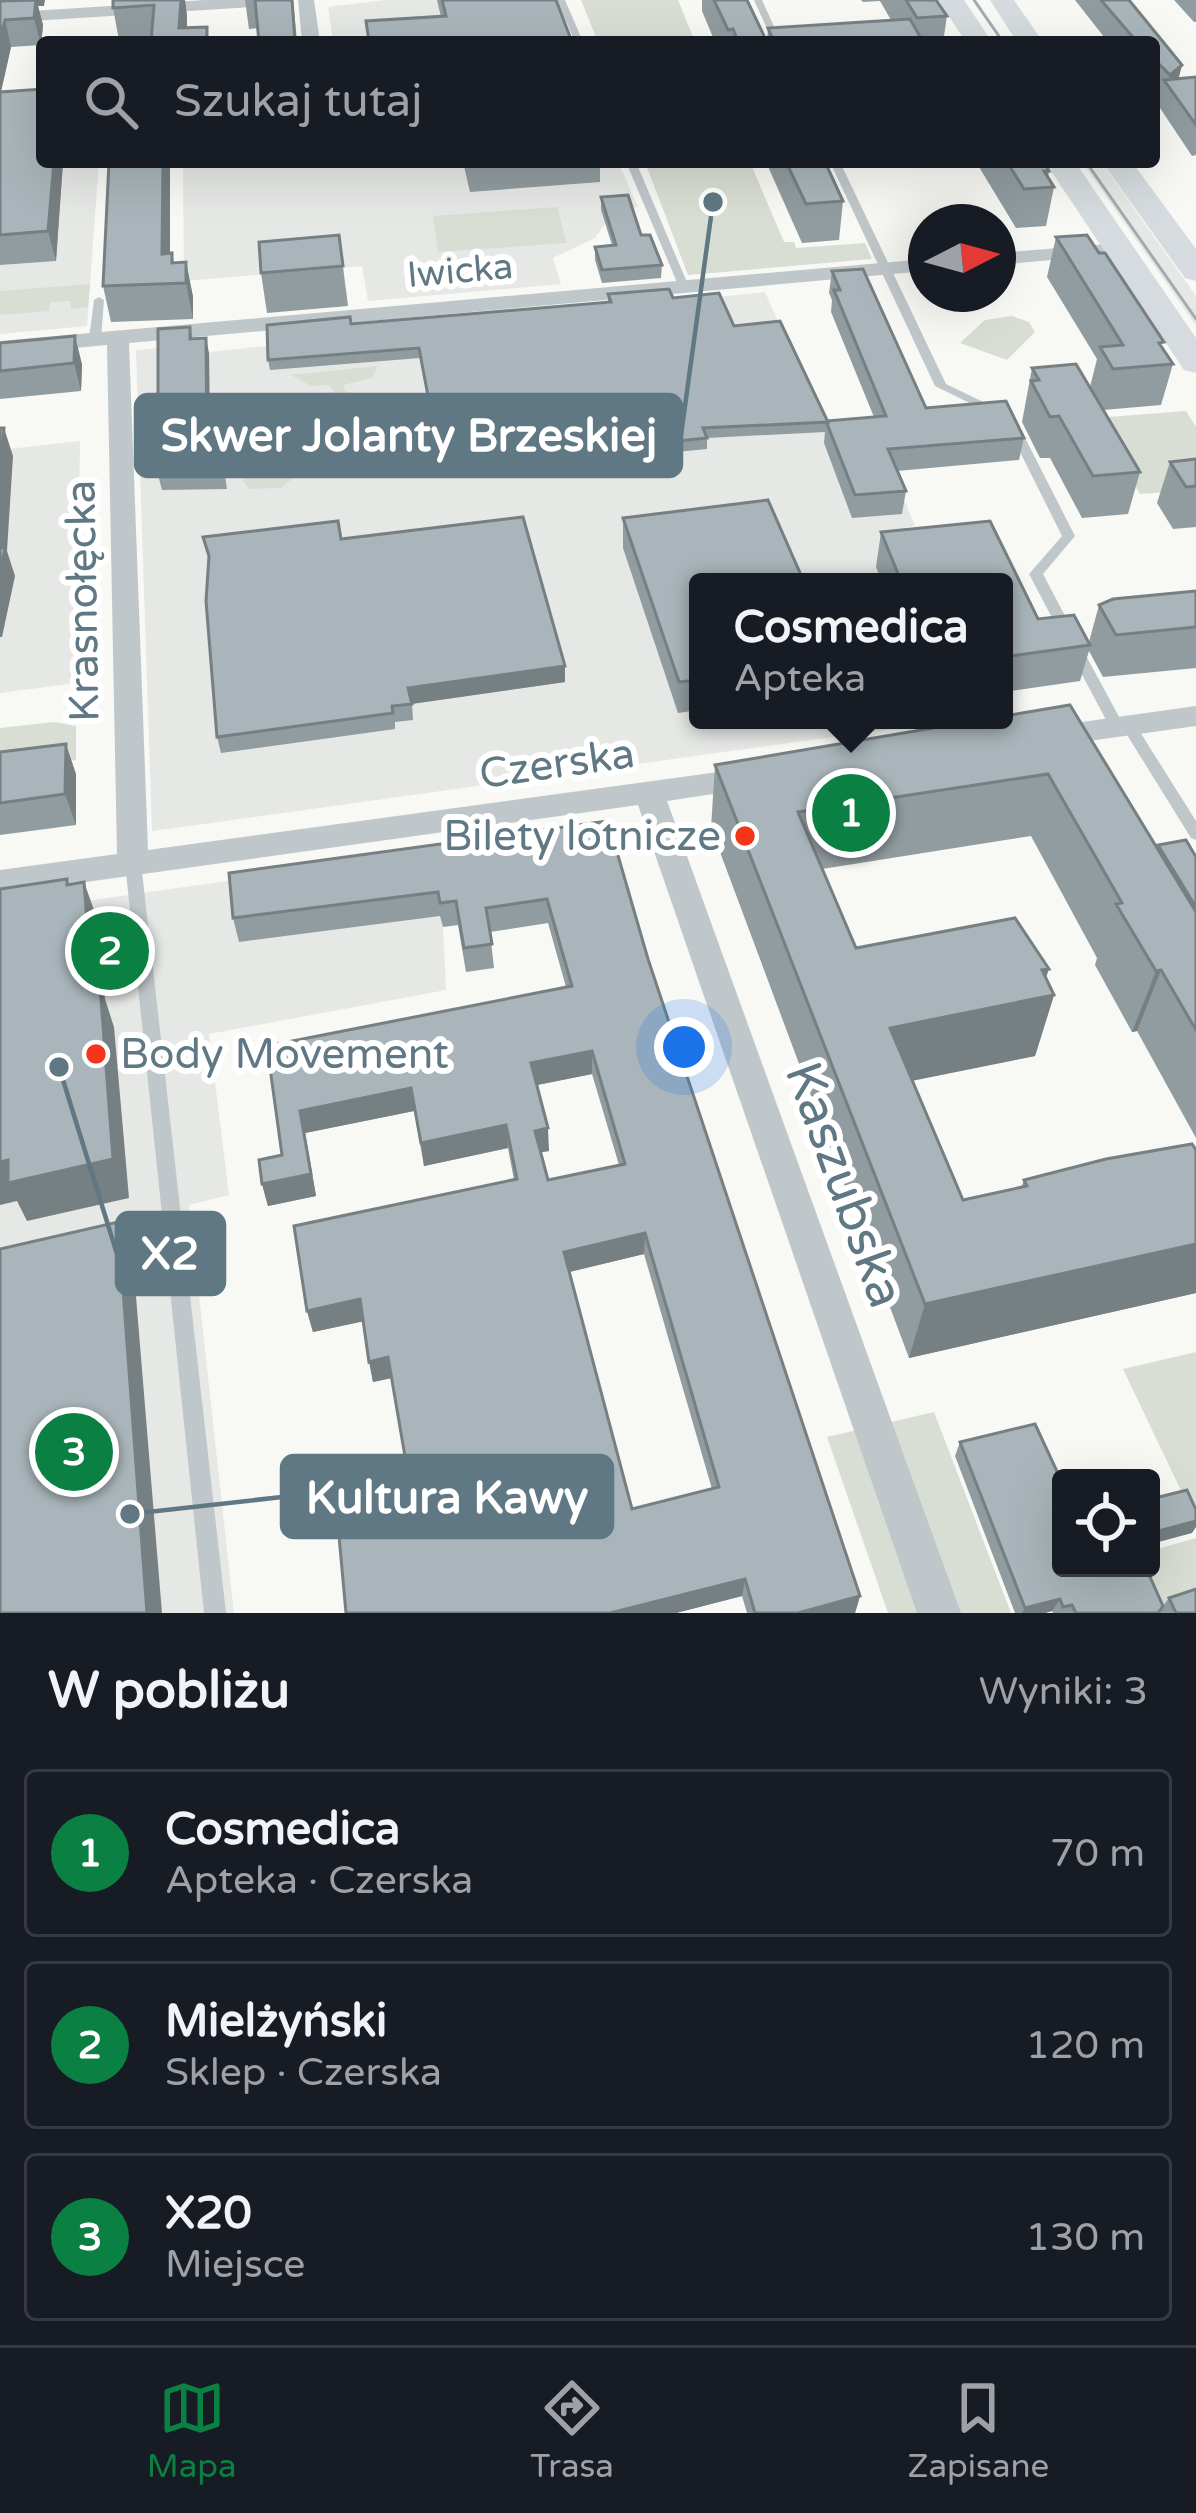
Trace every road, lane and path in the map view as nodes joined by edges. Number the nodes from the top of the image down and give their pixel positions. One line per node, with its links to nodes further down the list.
1 (283, 0): 7 (street)
2 (306, 0): 8 (street)
3 (561, 0): 9 (lane)
4 (758, 0): 10 (lane)
5 (951, 0): 11 (main road)
6 (1002, 0): 12 (main road)
7 (0, 18)
8 (309, 36)
9 (576, 36)
10 (774, 36)
11 (975, 36)
12 (1026, 36)
13 (634, 168): 22 (lane)
14 (838, 168): 20 (lane)
15 (1064, 168): 17 (main road)
16 (1121, 168): 21 (main road)
17 (1119, 248): 18 (street); 26 (main road)
18 (1016, 258)
19 (908, 266): 20 (street, Iwicka)
20 (885, 268): 22 (street, Iwicka); 28 (lane)
21 (1196, 271)
22 (684, 287): 24 (street, Iwicka)
23 (99, 301): 24 (lane)
24 (106, 338): 25 (street, Iwicka); 33 (street, Krasnołęcka)
25 (0, 348)
26 (1196, 363)
27 (1196, 716): 28 (street)
28 (1124, 728): 29 (street); 32 (lane)
29 (1016, 742)
30 (786, 774): 31 (street, Czerska)
31 (649, 794): 33 (street, Czerska); 36 (street, Kaszubska)
32 (1196, 834)
33 (134, 863): 34 (street, Czerska); 35 (lane)
34 (0, 882)
35 (214, 1613)
36 (939, 1613)

